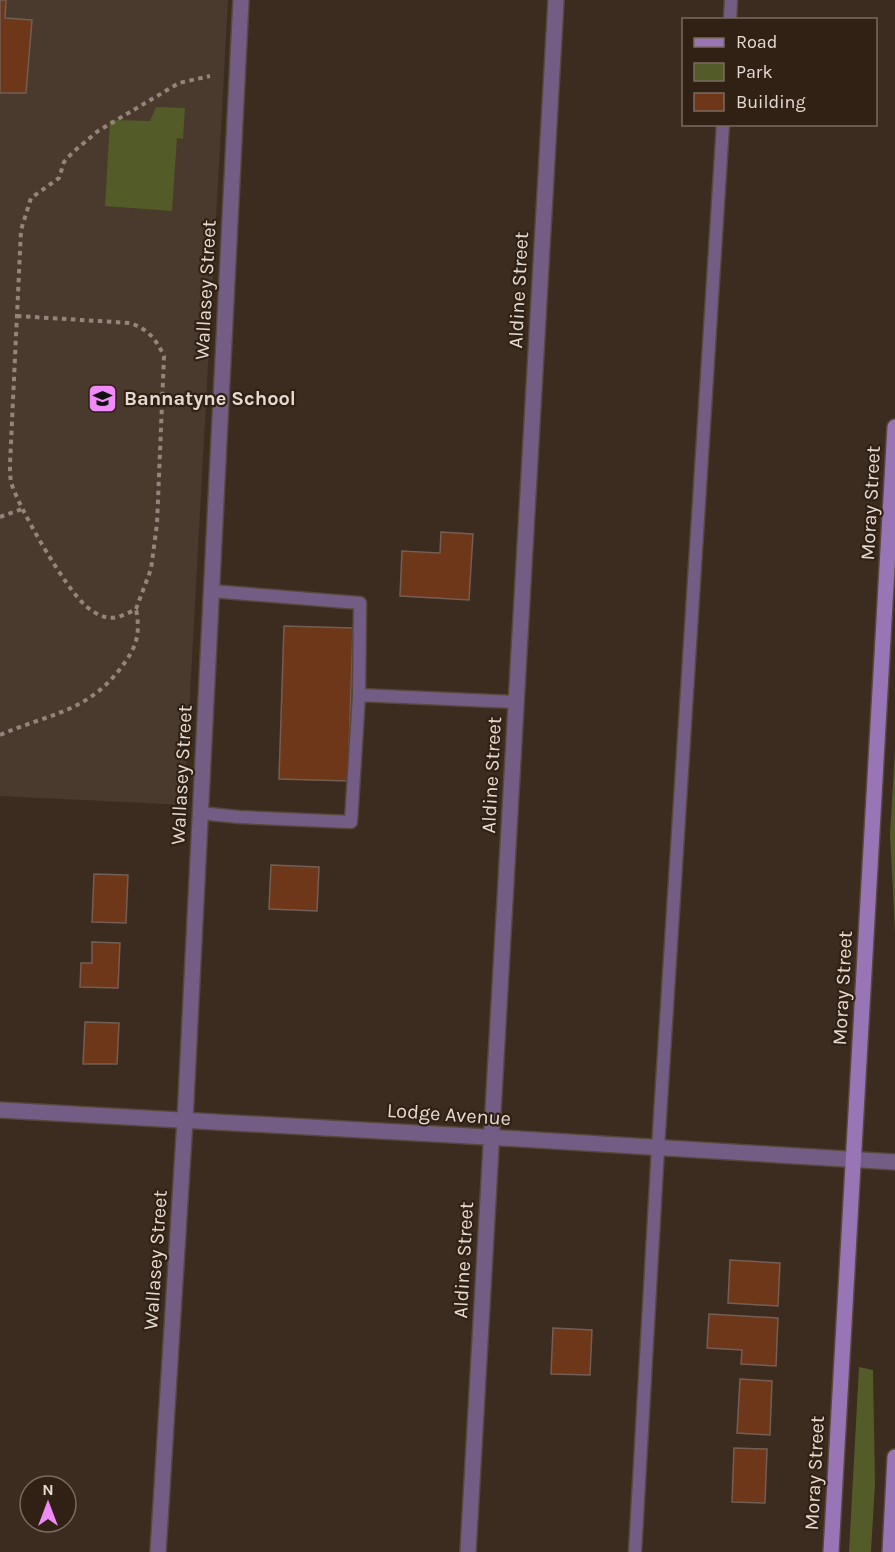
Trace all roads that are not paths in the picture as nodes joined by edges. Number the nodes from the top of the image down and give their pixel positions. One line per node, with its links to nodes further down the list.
1 (241, 0): 7 (street, Wallasey Street)
2 (556, 0): 9 (street, Aldine Street)
3 (731, 0): 4 (lane)
4 (730, 18)
5 (723, 126): 14 (lane)
6 (895, 427): 15 (main road, Moray Street)
7 (212, 591): 8 (lane); 10 (street, Wallasey Street)
8 (359, 695): 9 (lane); 10 (lane)
9 (516, 702): 13 (street, Aldine Street)
10 (201, 813): 12 (street, Wallasey Street)
11 (0, 1110): 12 (street, Lodge Avenue)
12 (185, 1120): 13 (street, Lodge Avenue); 18 (street, Wallasey Street)
13 (491, 1137): 14 (street, Lodge Avenue); 19 (street, Aldine Street)
14 (658, 1148): 15 (street, Lodge Avenue); 20 (lane)
15 (853, 1160): 16 (street, Lodge Avenue); 21 (main road, Moray Street)
16 (895, 1162)
17 (895, 1457): 22 (main road)
18 (158, 1552)
19 (468, 1552)
20 (635, 1552)
21 (831, 1552)
22 (890, 1552)

